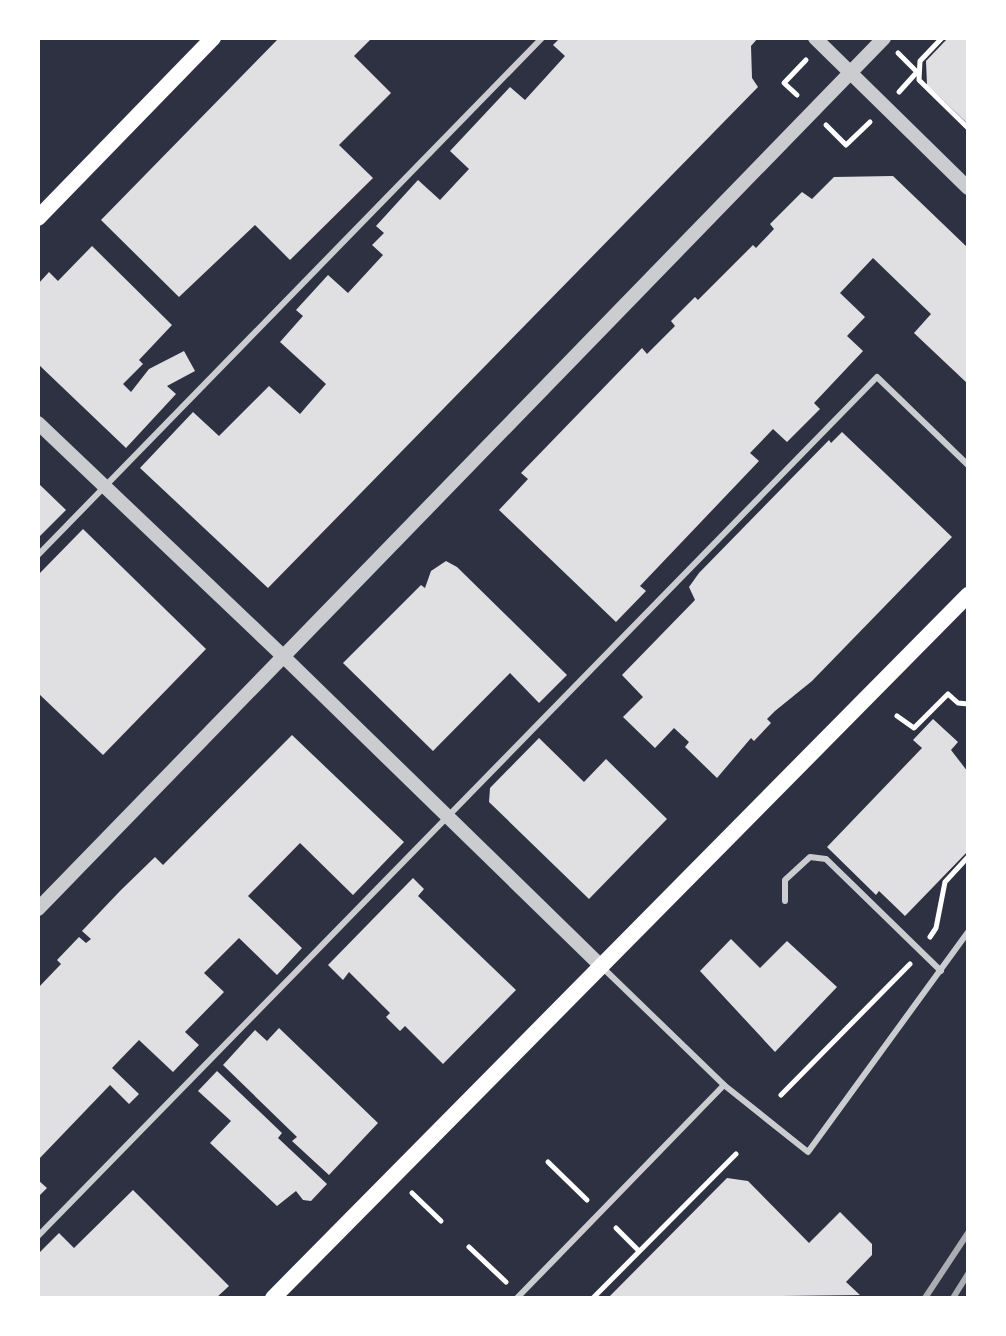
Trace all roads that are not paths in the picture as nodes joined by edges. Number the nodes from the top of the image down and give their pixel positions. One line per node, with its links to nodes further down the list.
1 (213, 38): 7 (main road)
2 (542, 38): 10 (lane)
3 (815, 38): 5 (street)
4 (884, 38): 5 (street)
5 (850, 72): 6 (street); 13 (street)
6 (968, 188)
7 (38, 218)
8 (38, 423): 10 (street)
9 (968, 465): 14 (lane)
10 (104, 487): 11 (lane); 13 (street)
11 (38, 555)
12 (968, 595): 18 (main road)
13 (285, 658): 14 (street); 16 (street)
14 (446, 817): 18 (street); 21 (lane)
15 (785, 901): 19 (lane)
16 (38, 909)
17 (968, 932): 19 (lane)
18 (602, 967): 20 (lane); 22 (main road)
19 (941, 971): 20 (lane)
20 (724, 1085): 23 (lane)
21 (38, 1236)
22 (273, 1298)
23 (517, 1298)

